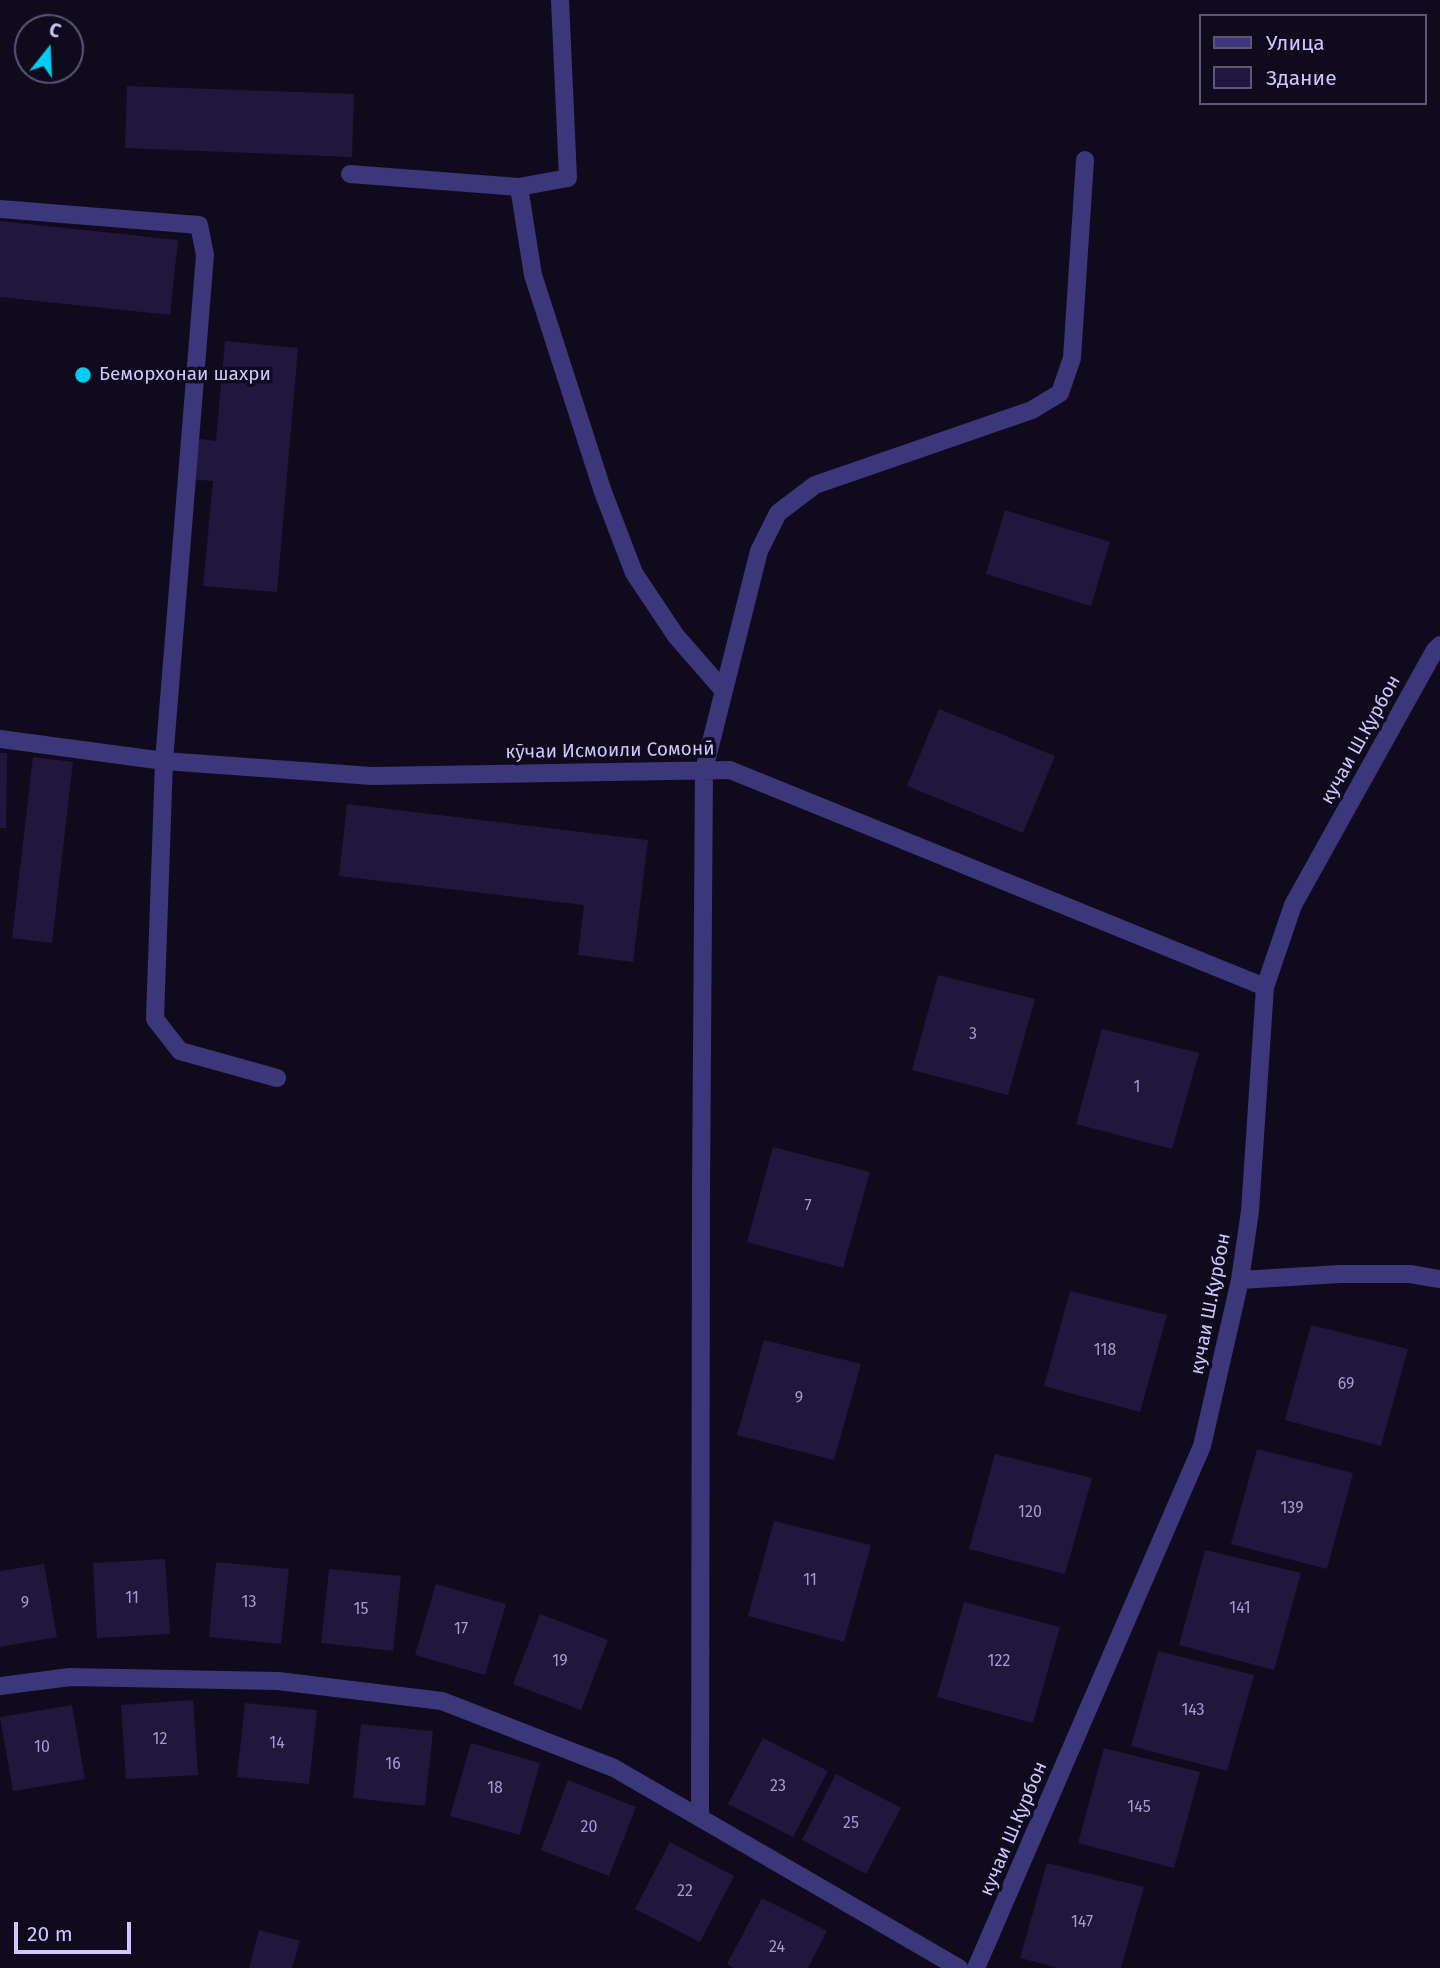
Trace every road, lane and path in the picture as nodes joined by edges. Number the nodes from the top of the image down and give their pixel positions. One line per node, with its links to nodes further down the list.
1 (560, 0): 4 (street)
2 (1085, 160): 7 (street)
3 (350, 174): 4 (street)
4 (519, 187): 7 (street)
5 (0, 209): 9 (street)
6 (1440, 645): 11 (street, кучаи Ш.Қурбон)
7 (724, 691): 10 (street)
8 (0, 739): 9 (street, кӯчаи Исмоили Сомонӣ)
9 (164, 761): 10 (street, кӯчаи Исмоили Сомонӣ); 12 (street)
10 (704, 770): 11 (street, кӯчаи Исмоили Сомонӣ); 16 (street)
11 (1265, 987): 14 (street, кучаи Ш.Қурбон)
12 (277, 1078)
13 (1440, 1279): 14 (street)
14 (1240, 1280): 18 (street, кучаи Ш.Қурбон)
15 (0, 1686): 16 (street)
16 (700, 1818): 17 (street)
17 (959, 1968)
18 (976, 1968)

